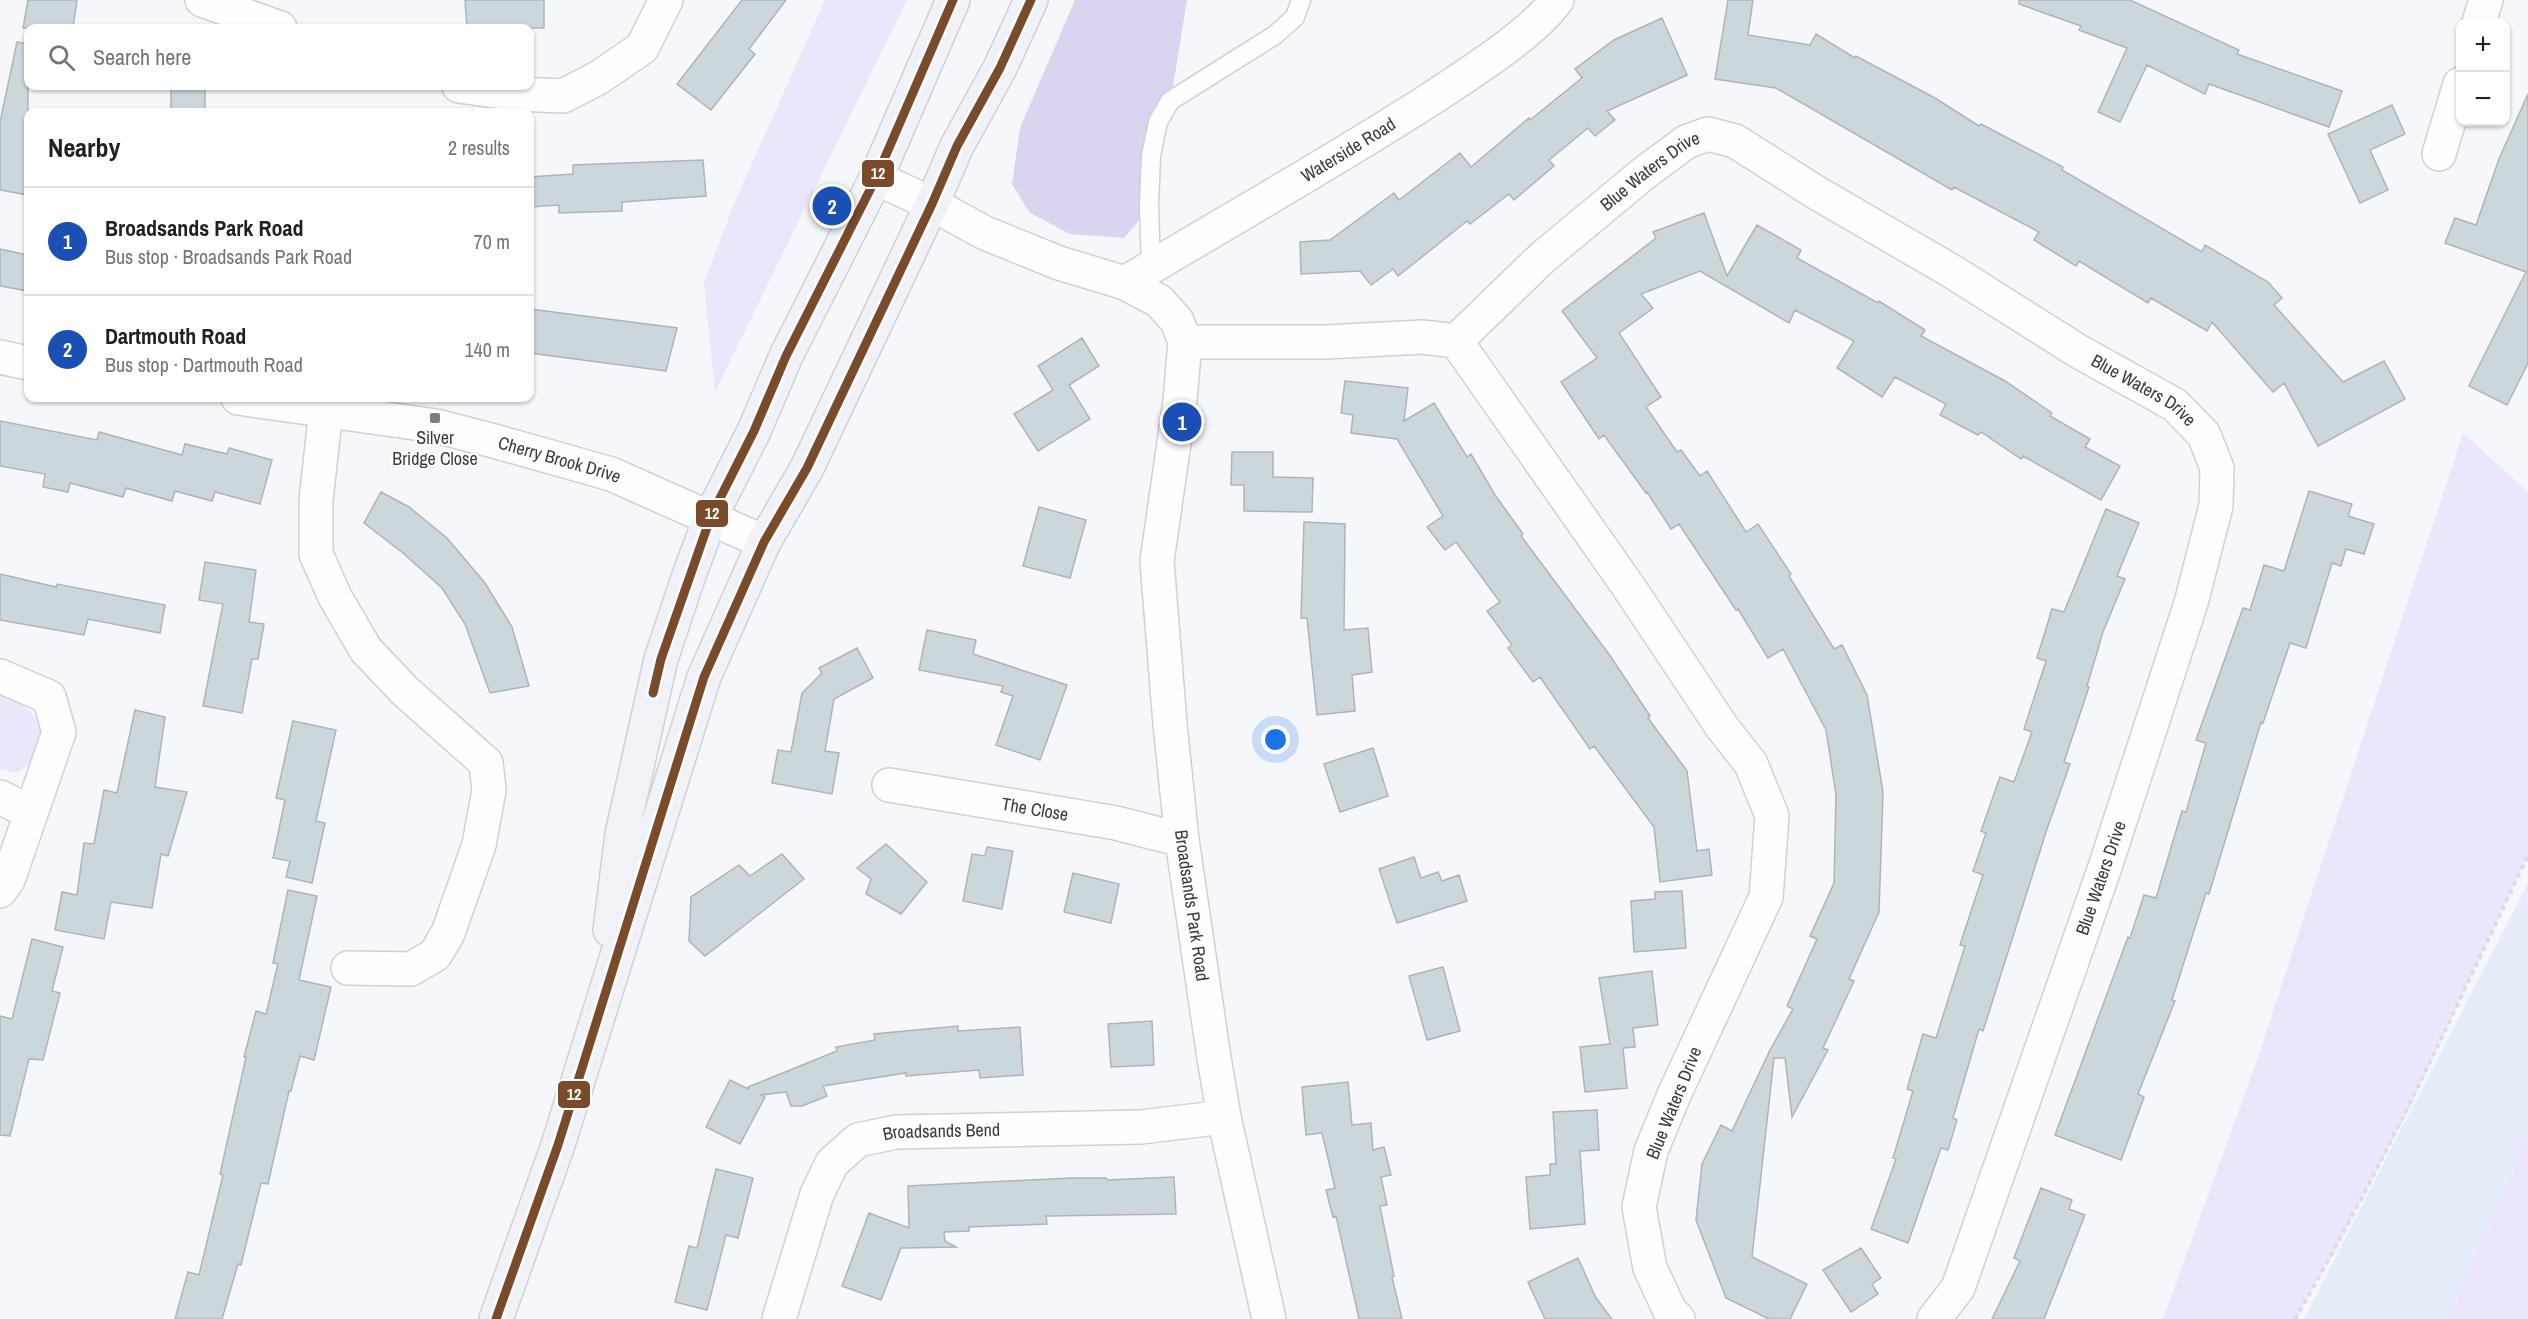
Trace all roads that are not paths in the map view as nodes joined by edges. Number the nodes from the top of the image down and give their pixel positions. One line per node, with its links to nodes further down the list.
1 (202, 0): 9 (street)
2 (666, 0): 10 (street)
3 (953, 0): 13 (main road)
4 (1031, 0): 14 (main road)
5 (1300, 0): 15 (lane)
6 (1557, 0): 15 (street, Waterside Road)
7 (2486, 0): 8 (street)
8 (2480, 18)
9 (269, 24)
10 (488, 90)
11 (2456, 97): 12 (street)
12 (2439, 154)
13 (876, 178): 14 (street, Broadsands Park Road); 22 (main road)
14 (932, 204): 15 (street, Broadsands Park Road); 23 (main road)
15 (1138, 276): 17 (street, Broadsands Park Road)
16 (1456, 341): 17 (street); 36 (street, Blue Waters Drive); 37 (street, Blue Waters Drive)
17 (1185, 342): 28 (street, Broadsands Park Road)
18 (0, 357): 19 (street)
19 (24, 362)
20 (267, 402): 21 (street, Cherry Brook Drive)
21 (326, 410): 22 (street, Cherry Brook Drive); 30 (street)
22 (711, 516): 23 (street, Cherry Brook Drive); 31 (main road)
23 (764, 542): 31 (main road)
24 (0, 676): 27 (street)
25 (889, 785): 28 (street, The Close)
26 (0, 797): 27 (street)
27 (29, 812): 29 (street)
28 (1182, 840): 32 (street, Broadsands Park Road)
29 (0, 891)
30 (348, 968)
31 (599, 1015): 33 (main road)
32 (1224, 1117): 34 (street, Broadsands Bend); 35 (street, Broadsands Park Road)
33 (496, 1319)
34 (779, 1319)
35 (1269, 1319)
36 (1678, 1319)
37 (1934, 1319)

